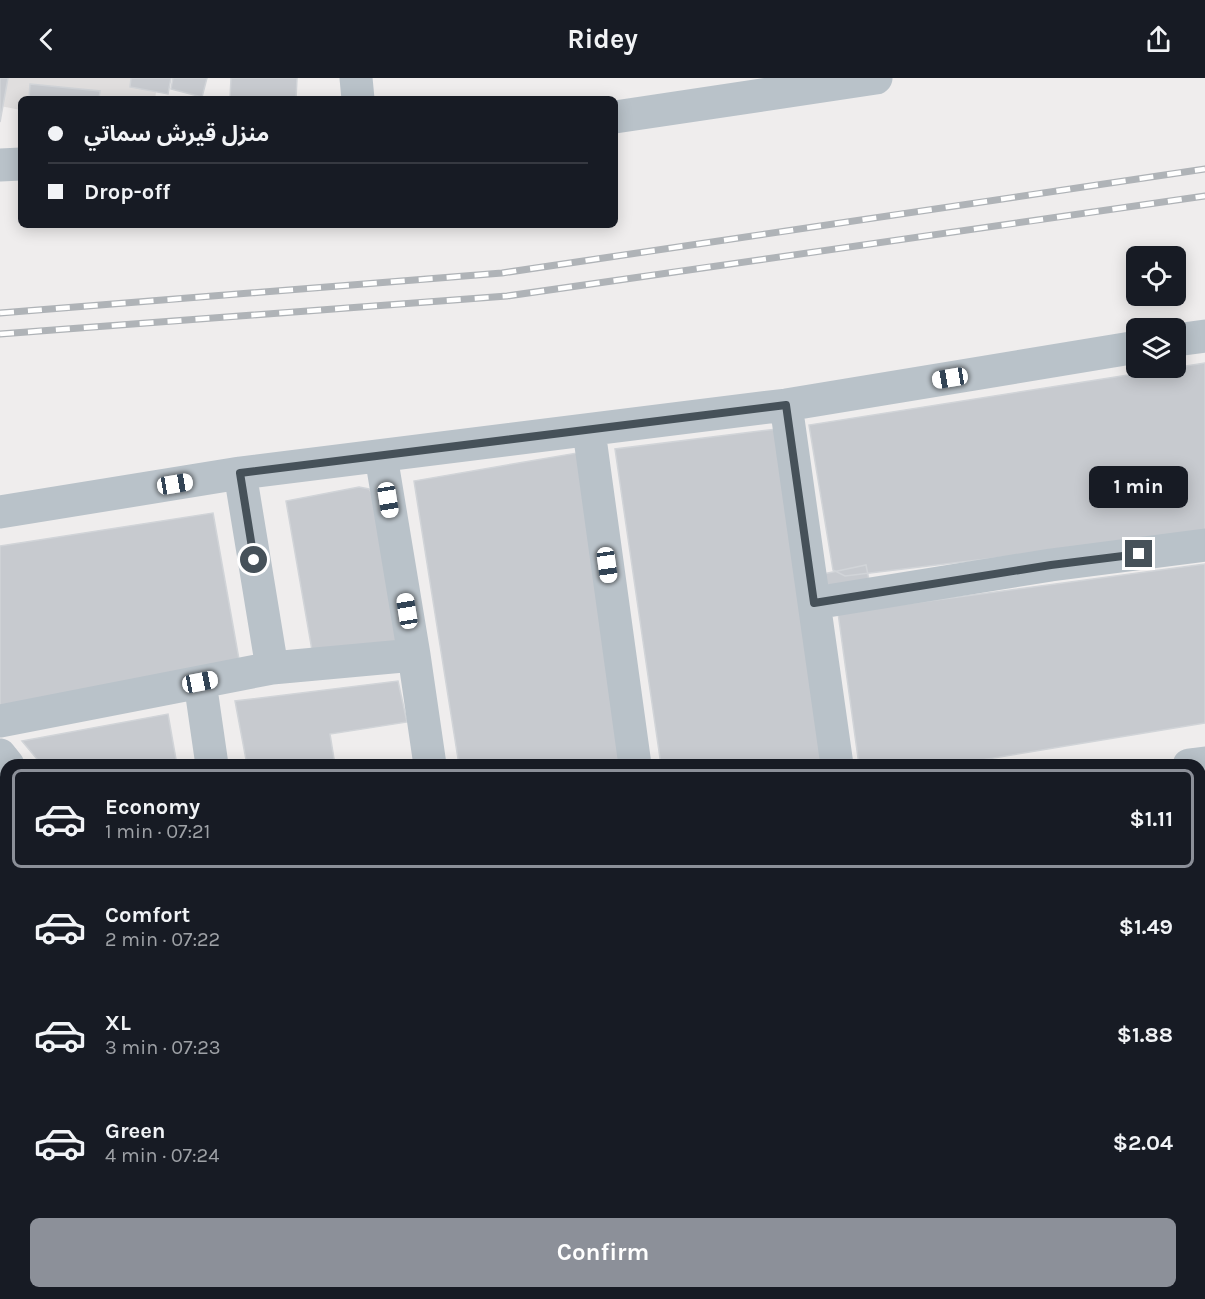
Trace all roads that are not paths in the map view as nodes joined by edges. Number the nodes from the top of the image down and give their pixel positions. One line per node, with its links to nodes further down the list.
1 (356, 78): 3 (street)
2 (870, 78): 4 (street)
3 (358, 96)
4 (618, 117)
5 (18, 164): 6 (street)
6 (0, 165)
7 (1205, 336): 8 (street)
8 (1186, 339)
9 (1126, 349): 10 (street)
10 (786, 405): 11 (street); 16 (street)
11 (589, 431): 12 (street); 23 (street)
12 (381, 456): 13 (street); 17 (street)
13 (240, 473): 14 (street); 18 (street)
14 (0, 512)
15 (1205, 545): 16 (street)
16 (814, 603): 24 (street)
17 (414, 655): 18 (street); 22 (street)
18 (272, 668): 19 (street)
19 (200, 682): 20 (street); 21 (street)
20 (0, 721)
21 (211, 759)
22 (429, 759)
23 (634, 759)
24 (836, 759)

